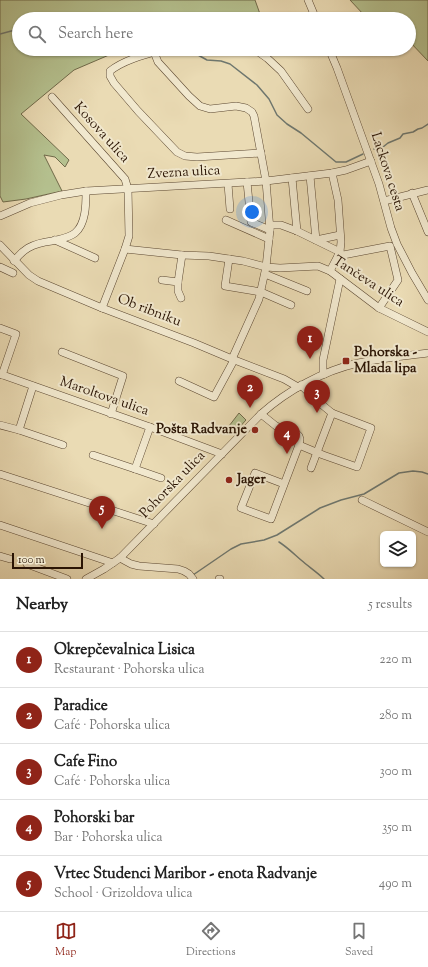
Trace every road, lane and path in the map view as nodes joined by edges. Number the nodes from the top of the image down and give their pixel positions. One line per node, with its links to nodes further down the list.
1 (308, 0): 2 (street)
2 (311, 12)
3 (143, 56): 9 (street)
4 (156, 56): 9 (street)
5 (264, 56): 8 (street)
6 (332, 56): 10 (street, Lackova cesta)
7 (52, 97): 17 (street, Kosova ulica)
8 (308, 109)
9 (261, 153): 14 (street)
10 (371, 161): 11 (street, Zvezna ulica); 21 (street, Lackova cesta)
11 (332, 173): 12 (street, Zvezna ulica); 28 (street)
12 (310, 176): 13 (street, Zvezna ulica); 31 (street)
13 (292, 178): 14 (street, Zvezna ulica); 26 (street)
14 (266, 181): 15 (street, Zvezna ulica); 25 (street)
15 (247, 182): 16 (street, Zvezna ulica); 25 (street)
16 (228, 184): 17 (street, Zvezna ulica); 22 (street)
17 (128, 189): 19 (street, Zvezna ulica); 33 (street)
18 (428, 190): 20 (street)
19 (86, 191): 23 (street, Zvezna ulica); 30 (street)
20 (412, 194): 21 (street); 27 (street)
21 (384, 201): 49 (street, Lackova cesta)
22 (230, 209)
23 (0, 216)
24 (226, 220): 29 (street)
25 (270, 227): 26 (street); 29 (street)
26 (297, 231): 31 (street)
27 (428, 232)
28 (340, 236): 31 (street); 34 (street)
29 (269, 239): 40 (street)
30 (55, 240): 36 (street); 38 (street)
31 (316, 240): 34 (street)
32 (0, 245): 38 (street, Ob ribniku)
33 (125, 249): 35 (street); 51 (street)
34 (339, 254): 41 (street); 52 (street)
35 (182, 255): 37 (street); 45 (street)
36 (95, 258)
37 (229, 259): 40 (street); 47 (street)
38 (14, 261): 51 (street, Ob ribniku)
39 (0, 267): 42 (street)
40 (265, 271): 41 (street, Tančeva ulica); 46 (street); 47 (street)
41 (330, 271): 43 (street, Tančeva ulica)
42 (14, 273)
43 (340, 279): 52 (street, Tančeva ulica); 58 (street)
44 (162, 280): 45 (street)
45 (178, 282): 48 (street)
46 (307, 291)
47 (260, 292): 50 (street); 57 (street)
48 (181, 298)
49 (428, 300)
50 (292, 305)
51 (102, 308): 57 (street, Ob ribniku)
52 (379, 308): 54 (street, Tančeva ulica)
53 (0, 328): 59 (street)
54 (428, 332)
55 (62, 352): 64 (street)
56 (428, 353): 58 (street, Pohorska ulica)
57 (233, 359): 60 (street); 62 (street, Ob ribniku)
58 (325, 374): 62 (street, Pohorska ulica)
59 (1, 375): 61 (street, Maroltova ulica)
60 (179, 380)
61 (33, 386): 64 (street, Maroltova ulica); 68 (street)
62 (300, 386): 63 (street); 65 (street, Pohorska ulica)
63 (332, 413): 71 (street); 71 (street)
64 (110, 414): 67 (street, Maroltova ulica)
65 (261, 414): 70 (street); 72 (street, Pohorska ulica)
66 (0, 425): 68 (street)
67 (150, 427): 72 (street, Maroltova ulica); 75 (street)
68 (19, 430): 69 (street)
69 (63, 445)
70 (299, 445): 71 (street); 78 (street)
71 (317, 452): 74 (street)
72 (222, 454): 80 (street, Pohorska ulica)
73 (93, 456): 75 (street)
74 (311, 468)
75 (135, 469): 77 (street)
76 (0, 474): 80 (street)
77 (161, 478)
78 (284, 484): 78 (street)
79 (362, 500): 82 (street)
80 (154, 524): 84 (street, Pohorska ulica)
81 (0, 525): 86 (street)
82 (428, 532)
83 (0, 556): 85 (street)
84 (120, 558): 86 (street, Pohorska ulica); 88 (street)
85 (10, 559)
86 (113, 563): 90 (street, Pohorska ulica)
87 (27, 564): 89 (street)
88 (192, 577)
89 (66, 579)
90 (86, 579)

